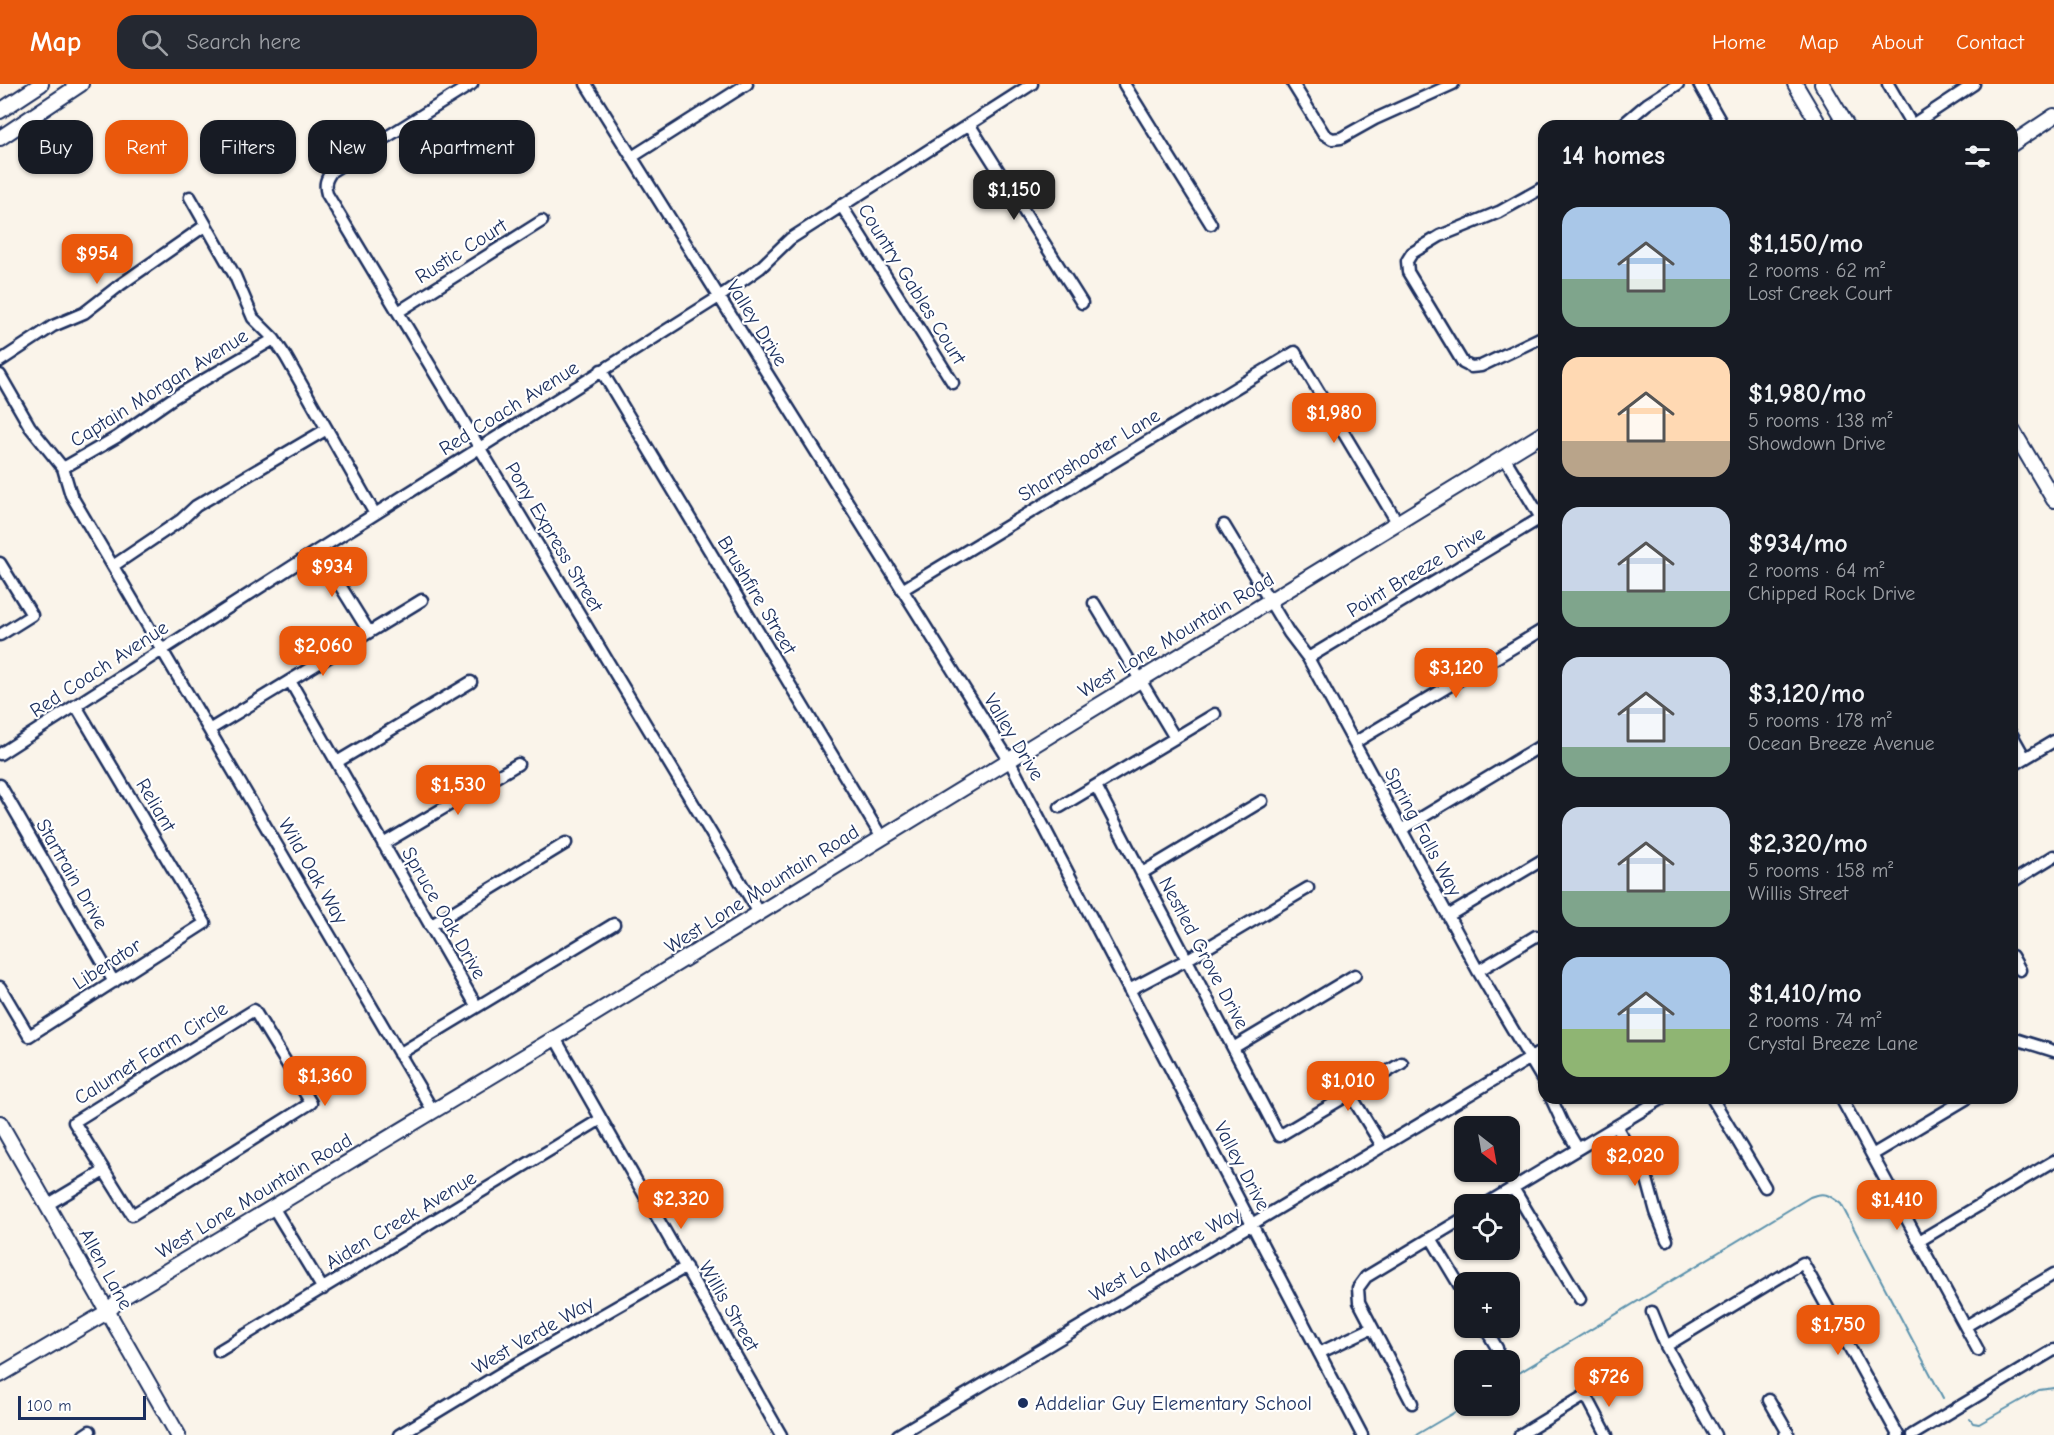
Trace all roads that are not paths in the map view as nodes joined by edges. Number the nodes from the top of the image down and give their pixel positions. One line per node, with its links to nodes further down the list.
1 (41, 84): 16 (main road)
2 (81, 84): 25 (main road)
3 (472, 84): 37 (street, Pony Express Street)
4 (586, 84): 28 (street, Valley Drive)
5 (747, 84): 28 (street)
6 (1032, 84): 24 (street, Red Coach Avenue)
7 (1124, 84): 33 (street)
8 (1293, 84): 9 (street)
9 (1453, 84)
10 (1678, 84): 18 (street)
11 (1699, 84): 19 (street)
12 (1795, 84): 20 (main road)
13 (1822, 84): 21 (main road)
14 (1888, 84): 22 (street)
15 (1974, 84): 23 (street)
16 (0, 111): 25 (main road)
17 (2054, 116): 27 (main road)
18 (1628, 120)
19 (1720, 120)
20 (1816, 120)
21 (1843, 120)
22 (1909, 120)
23 (1920, 120)
24 (969, 124): 31 (street, Red Coach Avenue); 36 (street)
25 (12, 129): 26 (main road)
26 (0, 138)
27 (2018, 140)
28 (632, 157): 35 (street, Valley Drive)
29 (1538, 191): 39 (street)
30 (190, 197): 34 (street)
31 (841, 205): 35 (street, Red Coach Avenue); 43 (street, Country Gables Court)
32 (542, 221): 37 (street, Rustic Court)
33 (1211, 224)
34 (206, 225): 38 (street); 40 (street)
35 (719, 297): 41 (street, Red Coach Avenue); 59 (street, Valley Drive)
36 (1082, 303)
37 (398, 312): 46 (street, Pony Express Street)
38 (274, 339): 44 (street); 49 (street, Captain Morgan Avenue)
39 (1538, 339)
40 (0, 361)
41 (602, 370): 46 (street, Red Coach Avenue); 90 (street, Brushfire Street)
42 (0, 375): 49 (street)
43 (952, 383)
44 (327, 429): 52 (street); 58 (street)
45 (1538, 437): 48 (main road, West Lone Mountain Road)
46 (480, 448): 52 (street, Red Coach Avenue); 98 (street, Pony Express Street)
47 (2018, 451): 50 (main road)
48 (1504, 457): 51 (street); 54 (main road, West Lone Mountain Road)
49 (63, 468): 58 (street, Wild Oak Way)
50 (2054, 500)
51 (1538, 511)
52 (375, 514): 56 (street, Red Coach Avenue)
53 (1538, 519): 67 (street, Point Breeze Drive)
54 (1397, 522): 59 (street, Sharpshooter Lane); 61 (main road, West Lone Mountain Road)
55 (1224, 525): 61 (street, Spring Falls Way)
56 (318, 550): 63 (street); 66 (street, Red Coach Avenue)
57 (0, 563): 65 (street)
58 (113, 566): 66 (street, Wild Oak Way)
59 (902, 590): 81 (street, Valley Drive)
60 (422, 600): 63 (street)
61 (1269, 601): 67 (street, Spring Falls Way); 68 (main road, West Lone Mountain Road)
62 (1094, 603): 68 (street)
63 (369, 632): 69 (street)
64 (1538, 633): 76 (street)
65 (0, 635)
66 (162, 650): 71 (street, Red Coach Avenue); 73 (street, Wild Oak Way)
67 (1308, 658): 76 (street, Spring Falls Way)
68 (1141, 679): 74 (street); 81 (main road, West Lone Mountain Road)
69 (290, 681): 73 (street); 82 (street, Spruce Oak Drive)
70 (471, 682): 82 (street)
71 (76, 706): 79 (street, Red Coach Avenue); 100 (street, Reliant)
72 (1215, 714): 74 (street)
73 (210, 730): 118 (street, Wild Oak Way)
74 (1175, 738): 86 (street)
75 (2054, 741): 80 (street)
76 (1354, 743): 89 (street, Spring Falls Way)
77 (2018, 746): 80 (street)
78 (1538, 748): 89 (street)
79 (0, 754)
80 (2025, 758): 83 (street)
81 (1009, 760): 90 (main road, West Lone Mountain Road); 111 (street, Valley Drive)
82 (337, 762): 92 (street, Spruce Oak Drive)
83 (2018, 762)
84 (518, 764): 92 (street)
85 (0, 785): 109 (street, Startrain Drive)
86 (1096, 786): 88 (street); 95 (street, Nestled Grove Drive)
87 (1262, 801): 95 (street)
88 (1060, 807)
89 (1401, 830): 99 (street, Spring Falls Way)
90 (882, 838): 98 (main road, West Lone Mountain Road)
91 (566, 843): 102 (street)
92 (383, 844): 102 (street, Spruce Oak Drive)
93 (2054, 856): 96 (street)
94 (1538, 863): 99 (street)
95 (1142, 873): 104 (street, Nestled Grove Drive)
96 (2018, 878)
97 (1308, 888): 104 (street)
98 (759, 913): 113 (main road, West Lone Mountain Road)
99 (1448, 916): 107 (street, Spring Falls Way)
100 (205, 923): 109 (street, Liberator)
101 (614, 924): 112 (street)
102 (430, 926): 112 (street, Spruce Oak Drive)
103 (1536, 936): 107 (street)
104 (1188, 959): 111 (street); 115 (street, Nestled Grove Drive)
105 (2018, 966): 106 (street)
106 (2020, 970)
107 (1478, 971): 119 (street, Spring Falls Way)
108 (1355, 975): 115 (street)
109 (114, 982): 110 (street, Liberator)
110 (0, 987)
111 (1129, 990): 142 (street, Valley Drive)
112 (477, 1007): 118 (street)
113 (555, 1038): 128 (main road, West Lone Mountain Road); 129 (street, Willis Street)
114 (2018, 1040): 116 (street)
115 (1233, 1048): 122 (street, Nestled Grove Drive)
116 (2054, 1051)
117 (1538, 1053): 119 (street, West La Madre Way)
118 (399, 1054): 128 (street, Wild Oak Way)
119 (1530, 1058): 121 (street, Spring Falls Way); 132 (street, West La Madre Way)
120 (1402, 1063): 122 (street)
121 (1538, 1072)
122 (1350, 1094): 132 (street)
123 (1554, 1104): 133 (street)
124 (1653, 1104): 131 (street)
125 (1716, 1104): 137 (street)
126 (1844, 1104): 134 (street)
127 (1958, 1104): 134 (street)
128 (432, 1111): 141 (main road, West Lone Mountain Road)
129 (601, 1119): 147 (street, Willis Street); 150 (street, Aiden Creek Avenue)
130 (0, 1123): 140 (main road, Allen Lane)
131 (1616, 1126): 133 (street); 145 (street)
132 (1382, 1146): 142 (street, West La Madre Way)
133 (1578, 1149): 138 (street)
134 (1872, 1155): 146 (street)
135 (2054, 1161): 146 (street)
136 (104, 1171): 136 (street, Calumet Farm Circle); 140 (street)
137 (1765, 1187)
138 (1513, 1188): 139 (street); 151 (street)
139 (1503, 1194)
140 (47, 1205): 152 (main road, Allen Lane)
141 (273, 1207): 150 (street); 152 (main road, West Lone Mountain Road)
142 (1252, 1224): 162 (street, Valley Drive); 169 (street, West La Madre Way)
143 (1454, 1224): 144 (street)
144 (1431, 1238): 149 (street); 155 (street)
145 (1668, 1240)
146 (1919, 1241): 154 (street)
147 (686, 1267): 167 (street, West Verde Way); 168 (street, Willis Street)
148 (2054, 1274): 154 (street)
149 (1454, 1276)
150 (322, 1289): 161 (street, Aiden Creek Avenue)
151 (1580, 1299)
152 (107, 1312): 163 (main road, West Lone Mountain Road); 166 (main road, Allen Lane)
153 (1652, 1312): 157 (street)
154 (1966, 1326): 159 (street)
155 (1372, 1328): 162 (street); 165 (street)
156 (1491, 1338): 158 (street)
157 (1666, 1346): 173 (street); 175 (street)
158 (1497, 1348)
159 (1978, 1350)
160 (2054, 1350): 176 (street)
161 (219, 1351)
162 (1319, 1353): 170 (street, Valley Drive)
163 (0, 1375)
164 (1769, 1400): 174 (street)
165 (1412, 1403)
166 (178, 1435)
167 (399, 1435)
168 (781, 1435)
169 (898, 1435)
170 (1362, 1435)
171 (1520, 1435): 172 (street)
172 (1607, 1435)
173 (1715, 1435)
174 (1785, 1435)
175 (1898, 1435)
176 (1911, 1435)

